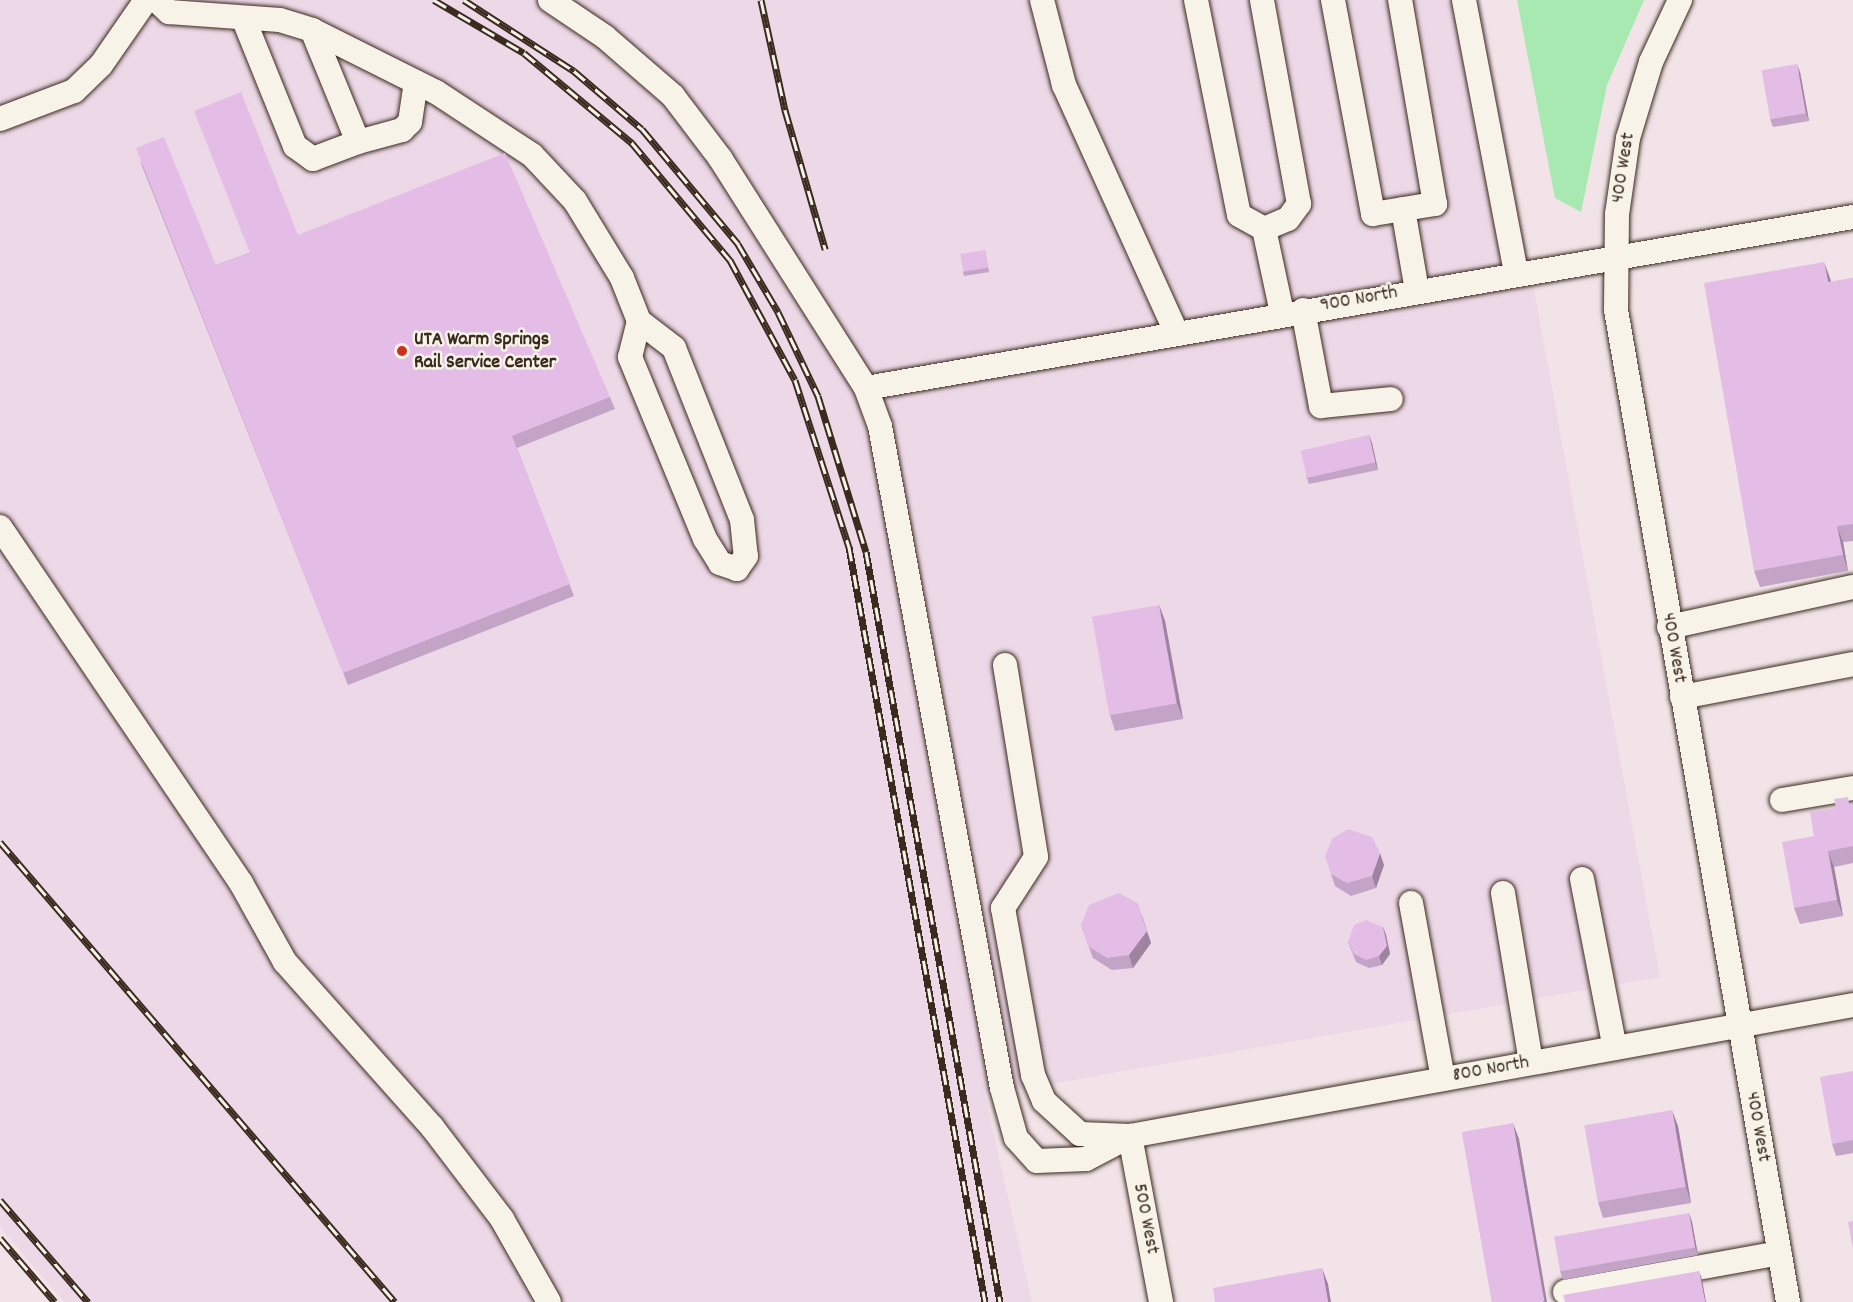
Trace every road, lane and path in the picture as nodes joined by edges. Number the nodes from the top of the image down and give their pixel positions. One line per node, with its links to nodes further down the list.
1 (146, 0): 14 (street)
2 (156, 0): 11 (street)
3 (550, 0): 25 (street)
4 (1042, 0): 24 (street)
5 (1196, 0): 18 (street)
6 (1262, 0): 18 (street)
7 (1333, 0): 16 (street)
8 (1400, 0): 16 (street)
9 (1464, 0): 20 (street)
10 (1680, 0): 19 (street, 400 West)
11 (244, 20): 12 (street); 15 (street)
12 (312, 30): 13 (street); 15 (street)
13 (416, 82): 15 (street); 23 (street)
14 (0, 119)
15 (358, 142)
16 (1403, 209): 21 (street)
17 (1853, 217): 19 (street, 900 North)
18 (1264, 229): 22 (street)
19 (1616, 257): 20 (street, 900 North); 29 (street, 400 West)
20 (1516, 273): 21 (street, 900 North)
21 (1417, 291): 22 (street, 900 North)
22 (1292, 312): 24 (street, 900 North); 26 (street)
23 (639, 321): 23 (street)
24 (1176, 332): 25 (street, 900 North)
25 (866, 388): 43 (street)
26 (1391, 399)
27 (0, 527): 46 (street)
28 (1853, 587): 29 (street)
29 (1669, 627): 32 (street, 400 West)
30 (1853, 664): 32 (street)
31 (1005, 665): 43 (street)
32 (1682, 697): 39 (street, 400 West)
33 (1853, 788): 34 (street)
34 (1782, 800)
35 (1582, 879): 40 (street)
36 (1503, 893): 41 (street)
37 (1411, 903): 42 (street)
38 (1853, 1005): 39 (street, 800 North)
39 (1739, 1025): 40 (street, 800 North); 44 (street, 400 West)
40 (1615, 1048): 41 (street, 800 North)
41 (1530, 1063): 42 (street, 800 North)
42 (1443, 1079): 43 (street, 800 North)
43 (1130, 1136): 47 (street, 500 West)
44 (1779, 1253): 45 (street); 48 (street, 400 West)
45 (1565, 1292)
46 (549, 1302)
47 (1161, 1302)
48 (1788, 1302)

